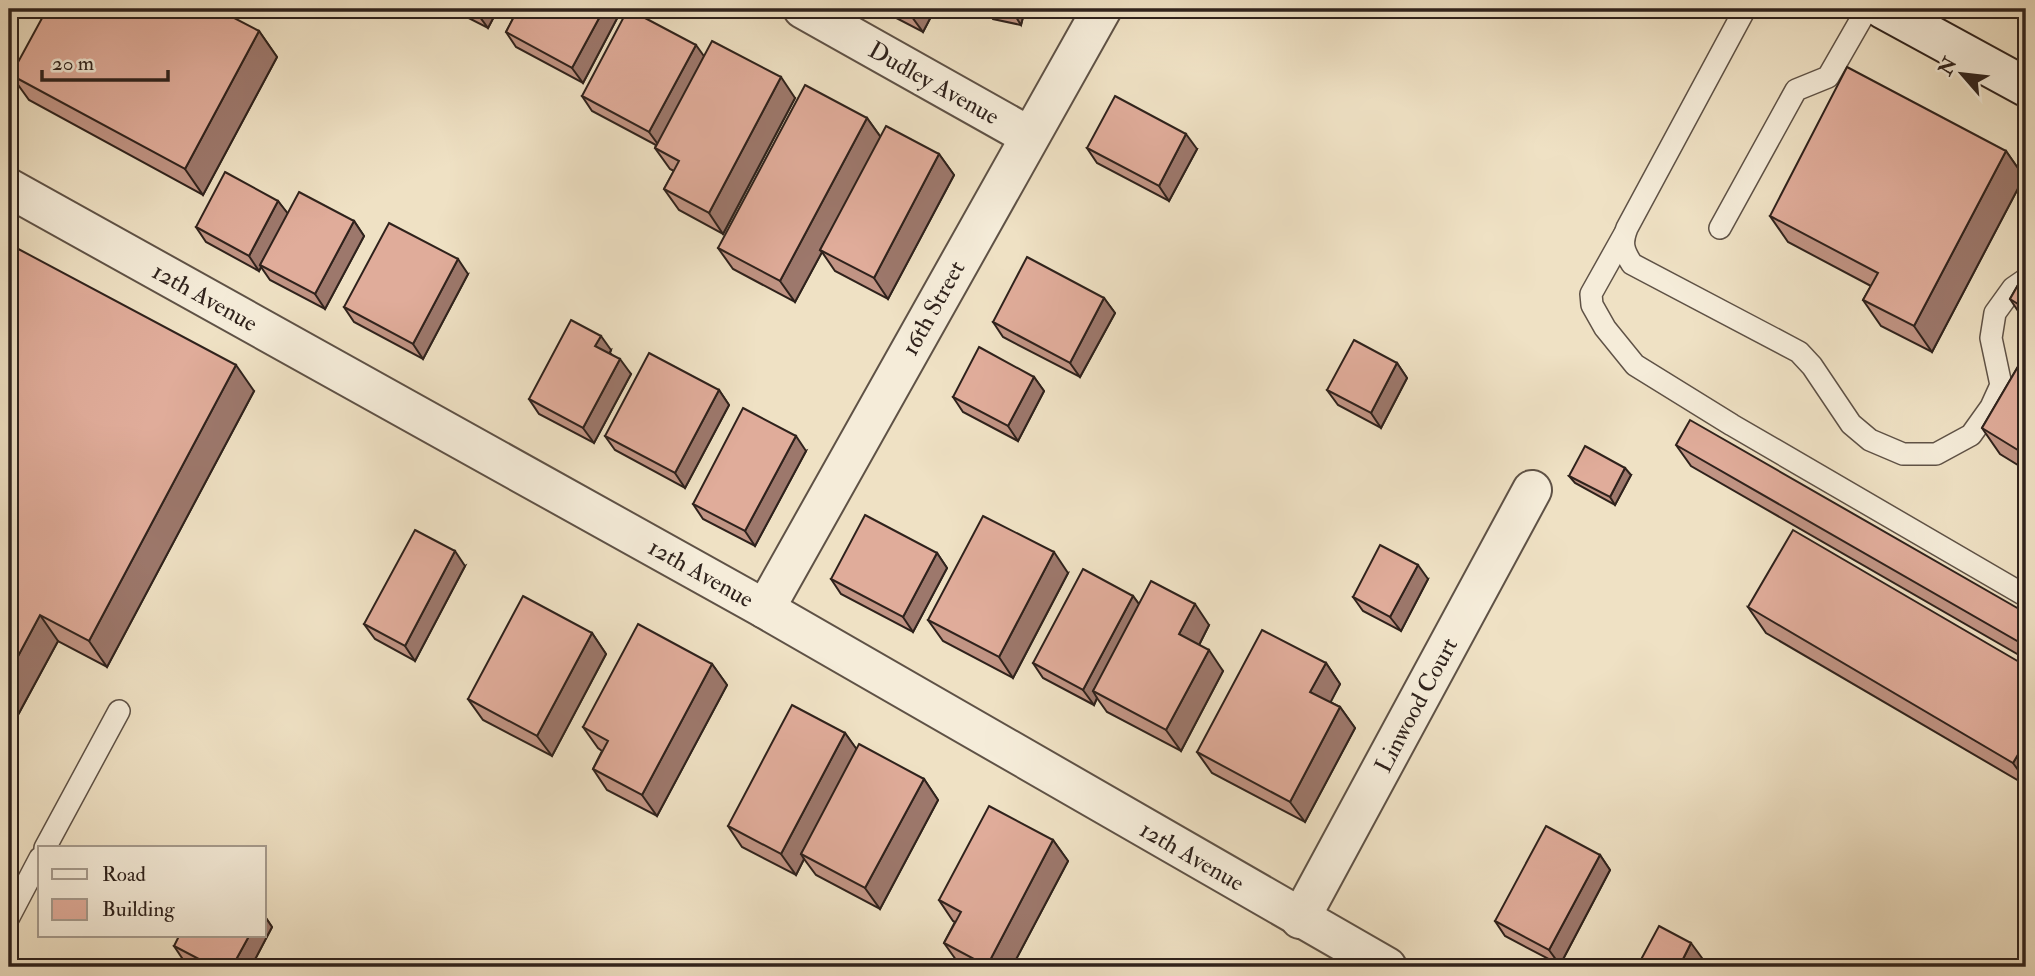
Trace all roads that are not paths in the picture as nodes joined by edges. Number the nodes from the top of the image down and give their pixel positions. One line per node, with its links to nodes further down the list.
1 (803, 9): 7 (street, Dudley Avenue)
2 (1102, 9): 7 (street, 16th Street)
3 (1745, 9): 9 (lane)
4 (1867, 9): 10 (lane)
5 (1901, 13): 6 (street)
6 (2026, 87)
7 (1029, 136): 14 (street, 16th Street)
8 (9, 188): 14 (street, 12th Avenue)
9 (1628, 228): 11 (lane); 13 (lane)
10 (1720, 228)
11 (2026, 279)
12 (1532, 490): 19 (street, Linwood Court)
13 (2026, 596)
14 (765, 609): 19 (street, 12th Avenue)
15 (119, 711): 16 (lane)
16 (47, 846)
17 (38, 862): 18 (lane)
18 (9, 917)
19 (1300, 919): 20 (street, 12th Avenue)
20 (1387, 967)

